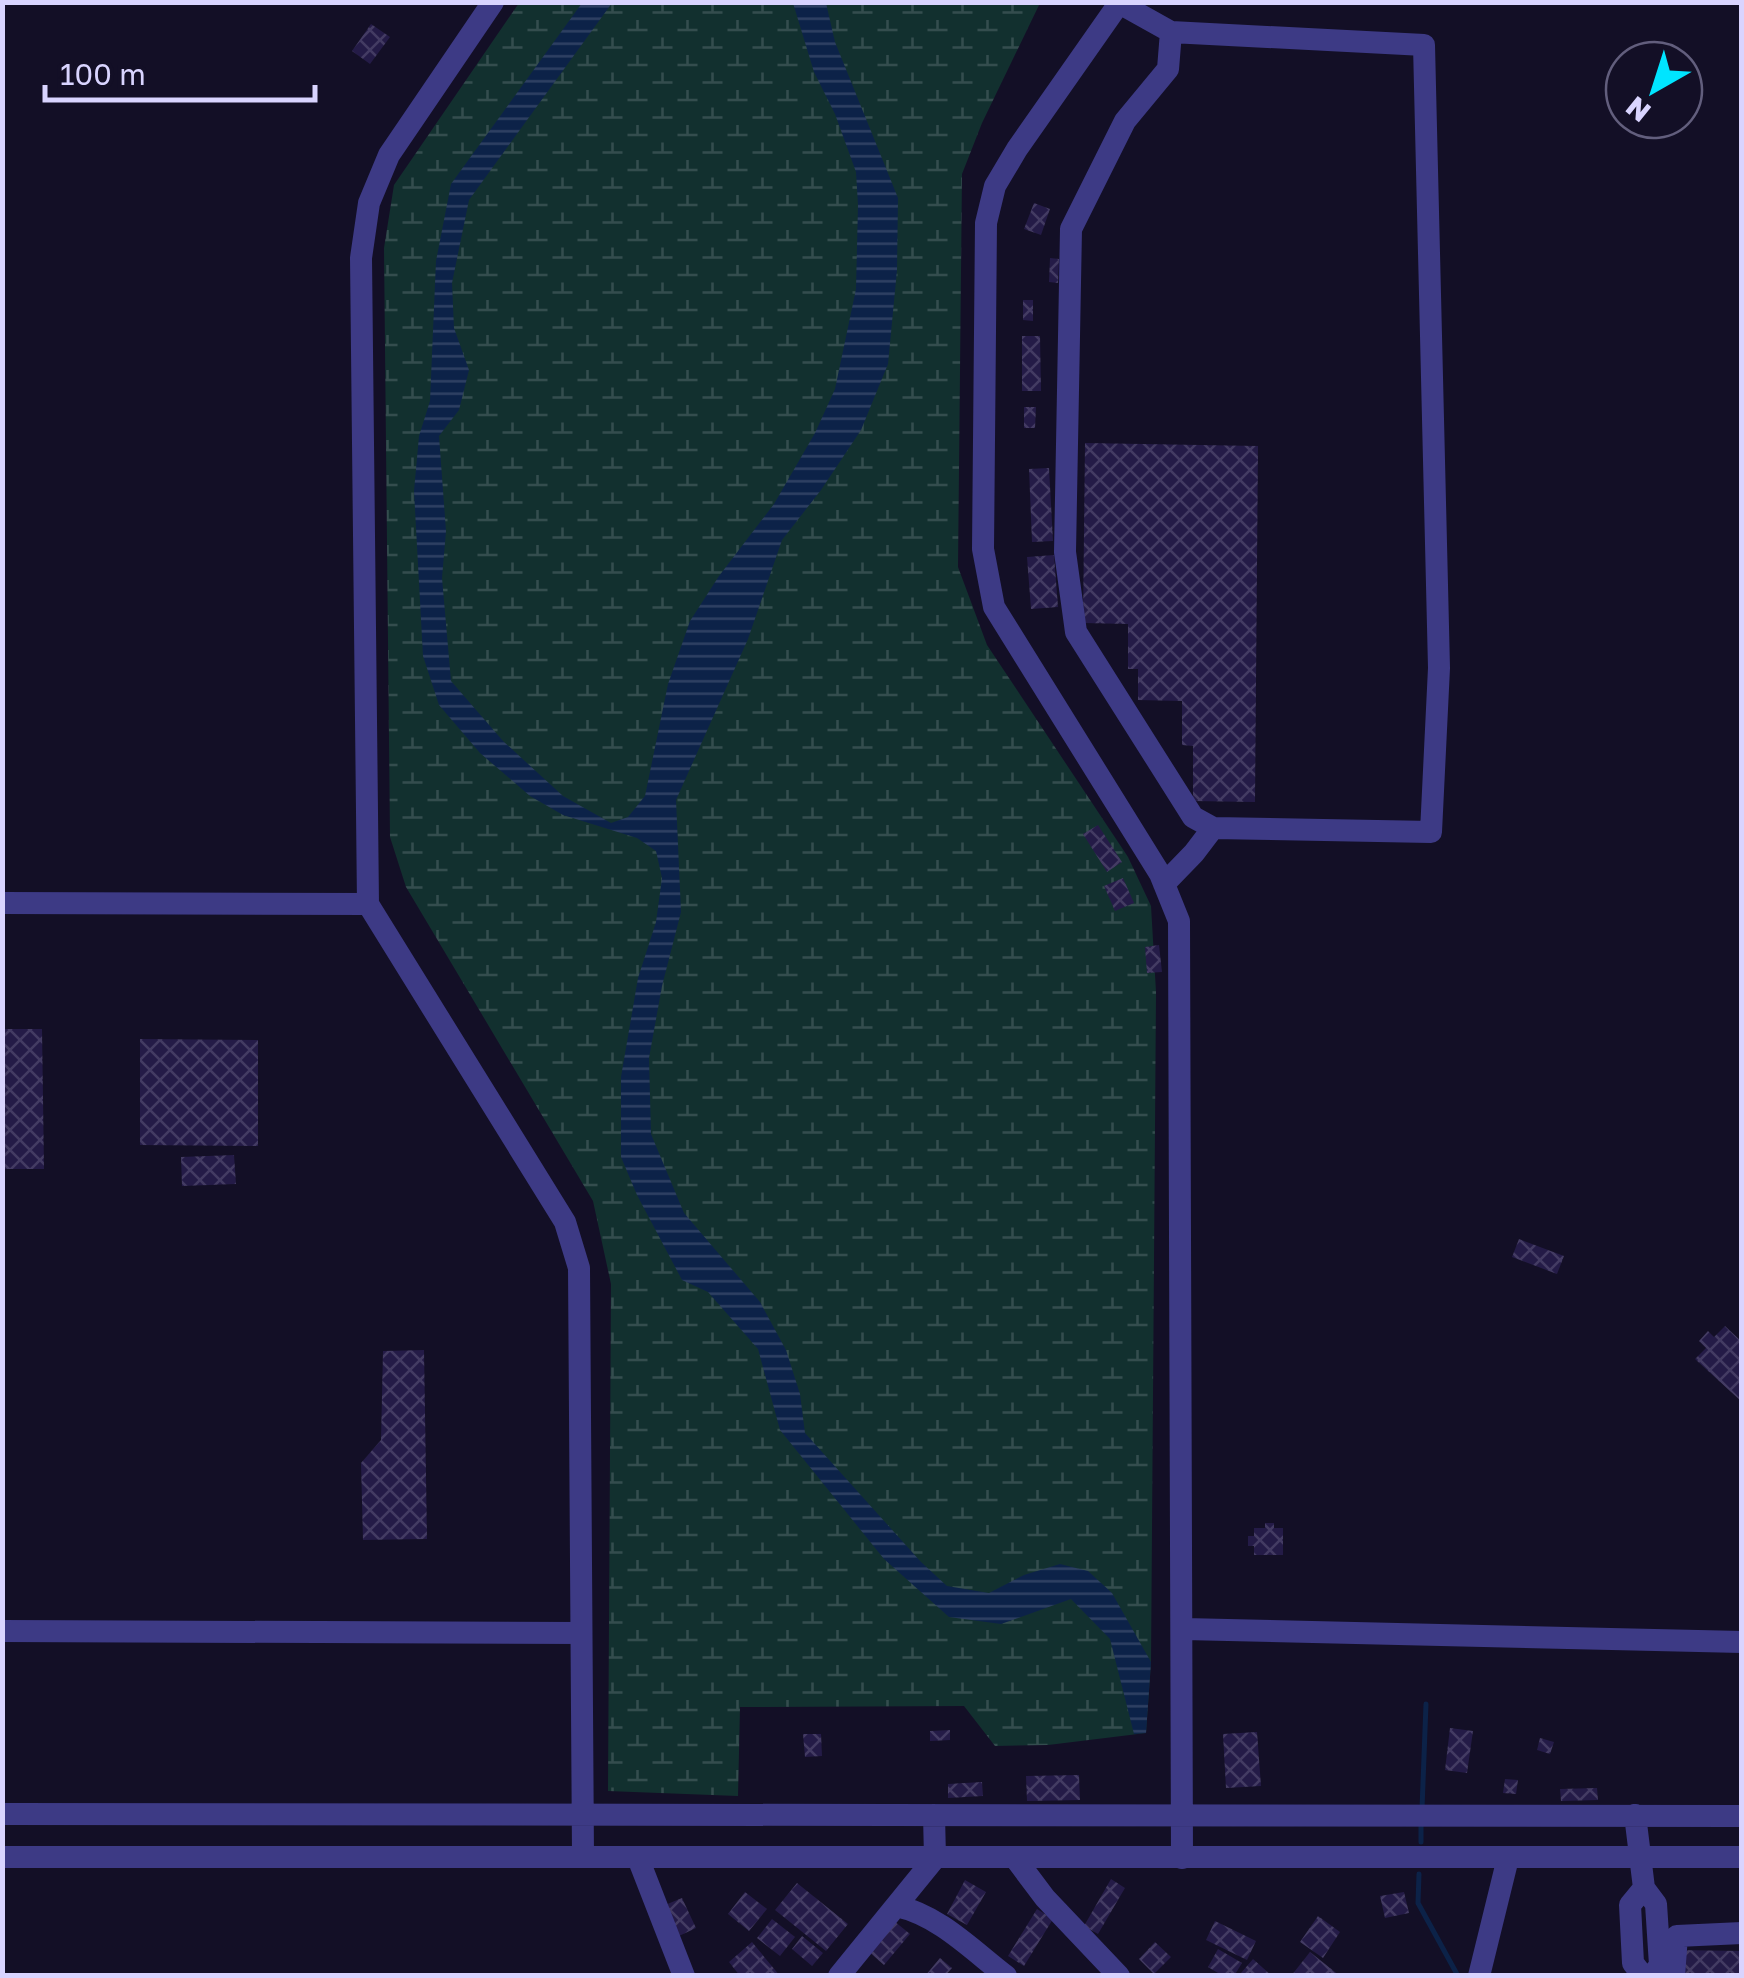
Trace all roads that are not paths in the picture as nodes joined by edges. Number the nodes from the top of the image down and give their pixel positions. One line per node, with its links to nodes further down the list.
1 (493, 2): 7 (street)
2 (1120, 3): 3 (street); 5 (street)
3 (1171, 32): 4 (street); 4 (street)
4 (1213, 828): 5 (street)
5 (1164, 884): 9 (street)
6 (2, 903): 7 (street)
7 (368, 904): 10 (street)
8 (2, 1630): 10 (street)
9 (1184, 1630): 11 (street); 15 (street)
10 (581, 1633): 13 (street)
11 (1742, 1642)
12 (2, 1814): 13 (street)
13 (582, 1814): 14 (street); 19 (street)
14 (934, 1815): 15 (street); 22 (street)
15 (1182, 1815): 16 (street); 24 (street)
16 (1635, 1816): 17 (street); 20 (street)
17 (1742, 1816)
18 (2, 1856): 19 (street)
19 (582, 1856): 21 (street)
20 (1640, 1856): 25 (street); 26 (street); 27 (street)
21 (638, 1858): 22 (street); 31 (street)
22 (935, 1858): 23 (street); 28 (street)
23 (1015, 1858): 24 (street); 34 (street)
24 (1182, 1858): 25 (street)
25 (1508, 1858): 30 (street)
26 (1742, 1858)
27 (1644, 1888): 35 (street); 36 (street)
28 (896, 1906): 32 (street); 33 (street)
29 (1742, 1932): 37 (street)
30 (1481, 1972)
31 (684, 1976)
32 (839, 1976)
33 (1006, 1976)
34 (1119, 1976)
35 (1643, 1976)
36 (1652, 1976)
37 (1674, 1976)

